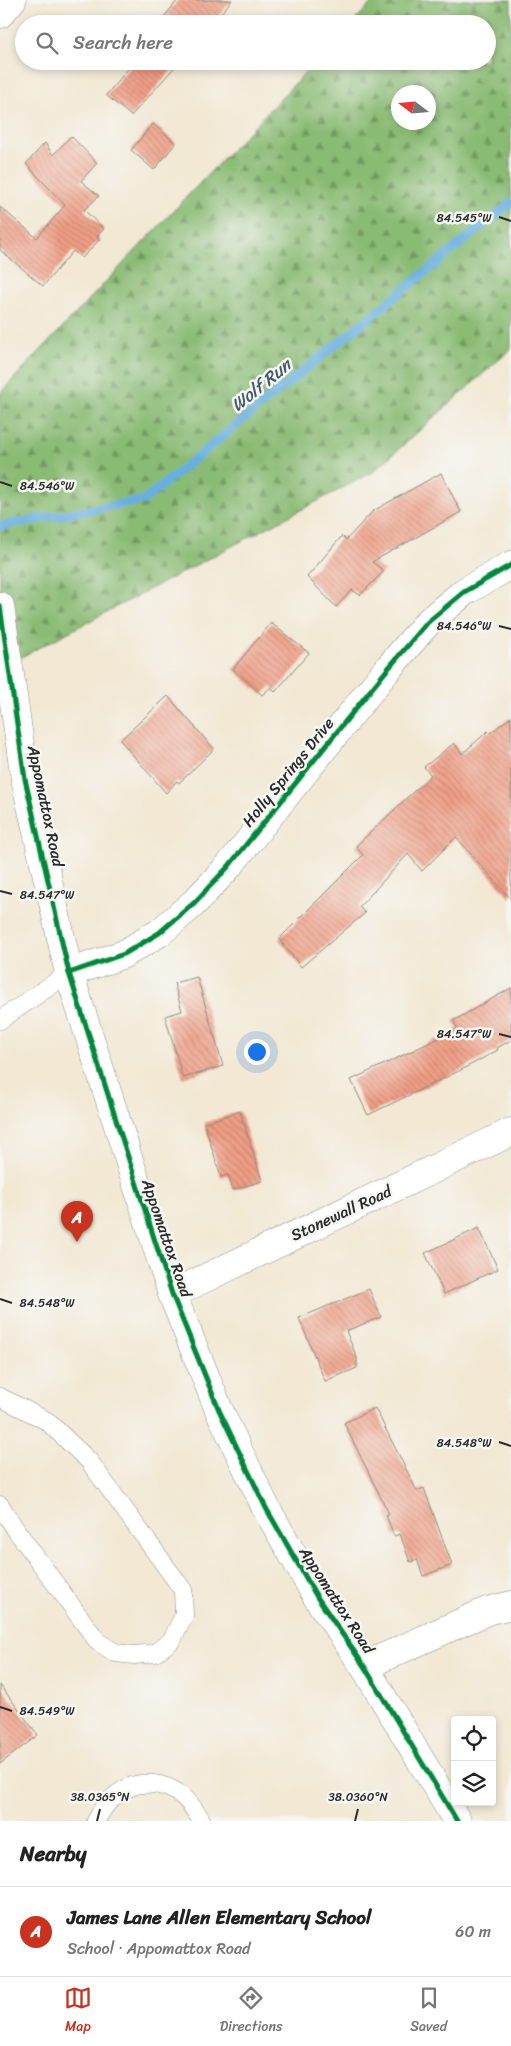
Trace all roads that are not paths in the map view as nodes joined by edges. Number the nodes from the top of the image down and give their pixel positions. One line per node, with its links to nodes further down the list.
1 (12, 0): 2 (street)
2 (0, 14)
3 (511, 565): 5 (street, Holly Springs Drive)
4 (0, 606): 5 (street, Appomattox Road)
5 (69, 973): 6 (lane); 8 (street, Appomattox Road)
6 (0, 1020)
7 (511, 1132): 8 (street, Stonewall Road)
8 (172, 1294): 12 (street, Appomattox Road)
9 (0, 1397): 10 (lane)
10 (0, 1505)
11 (511, 1605): 12 (street)
12 (364, 1666): 15 (street, Appomattox Road)
13 (96, 1821): 14 (lane)
14 (202, 1821)
15 (457, 1821)

